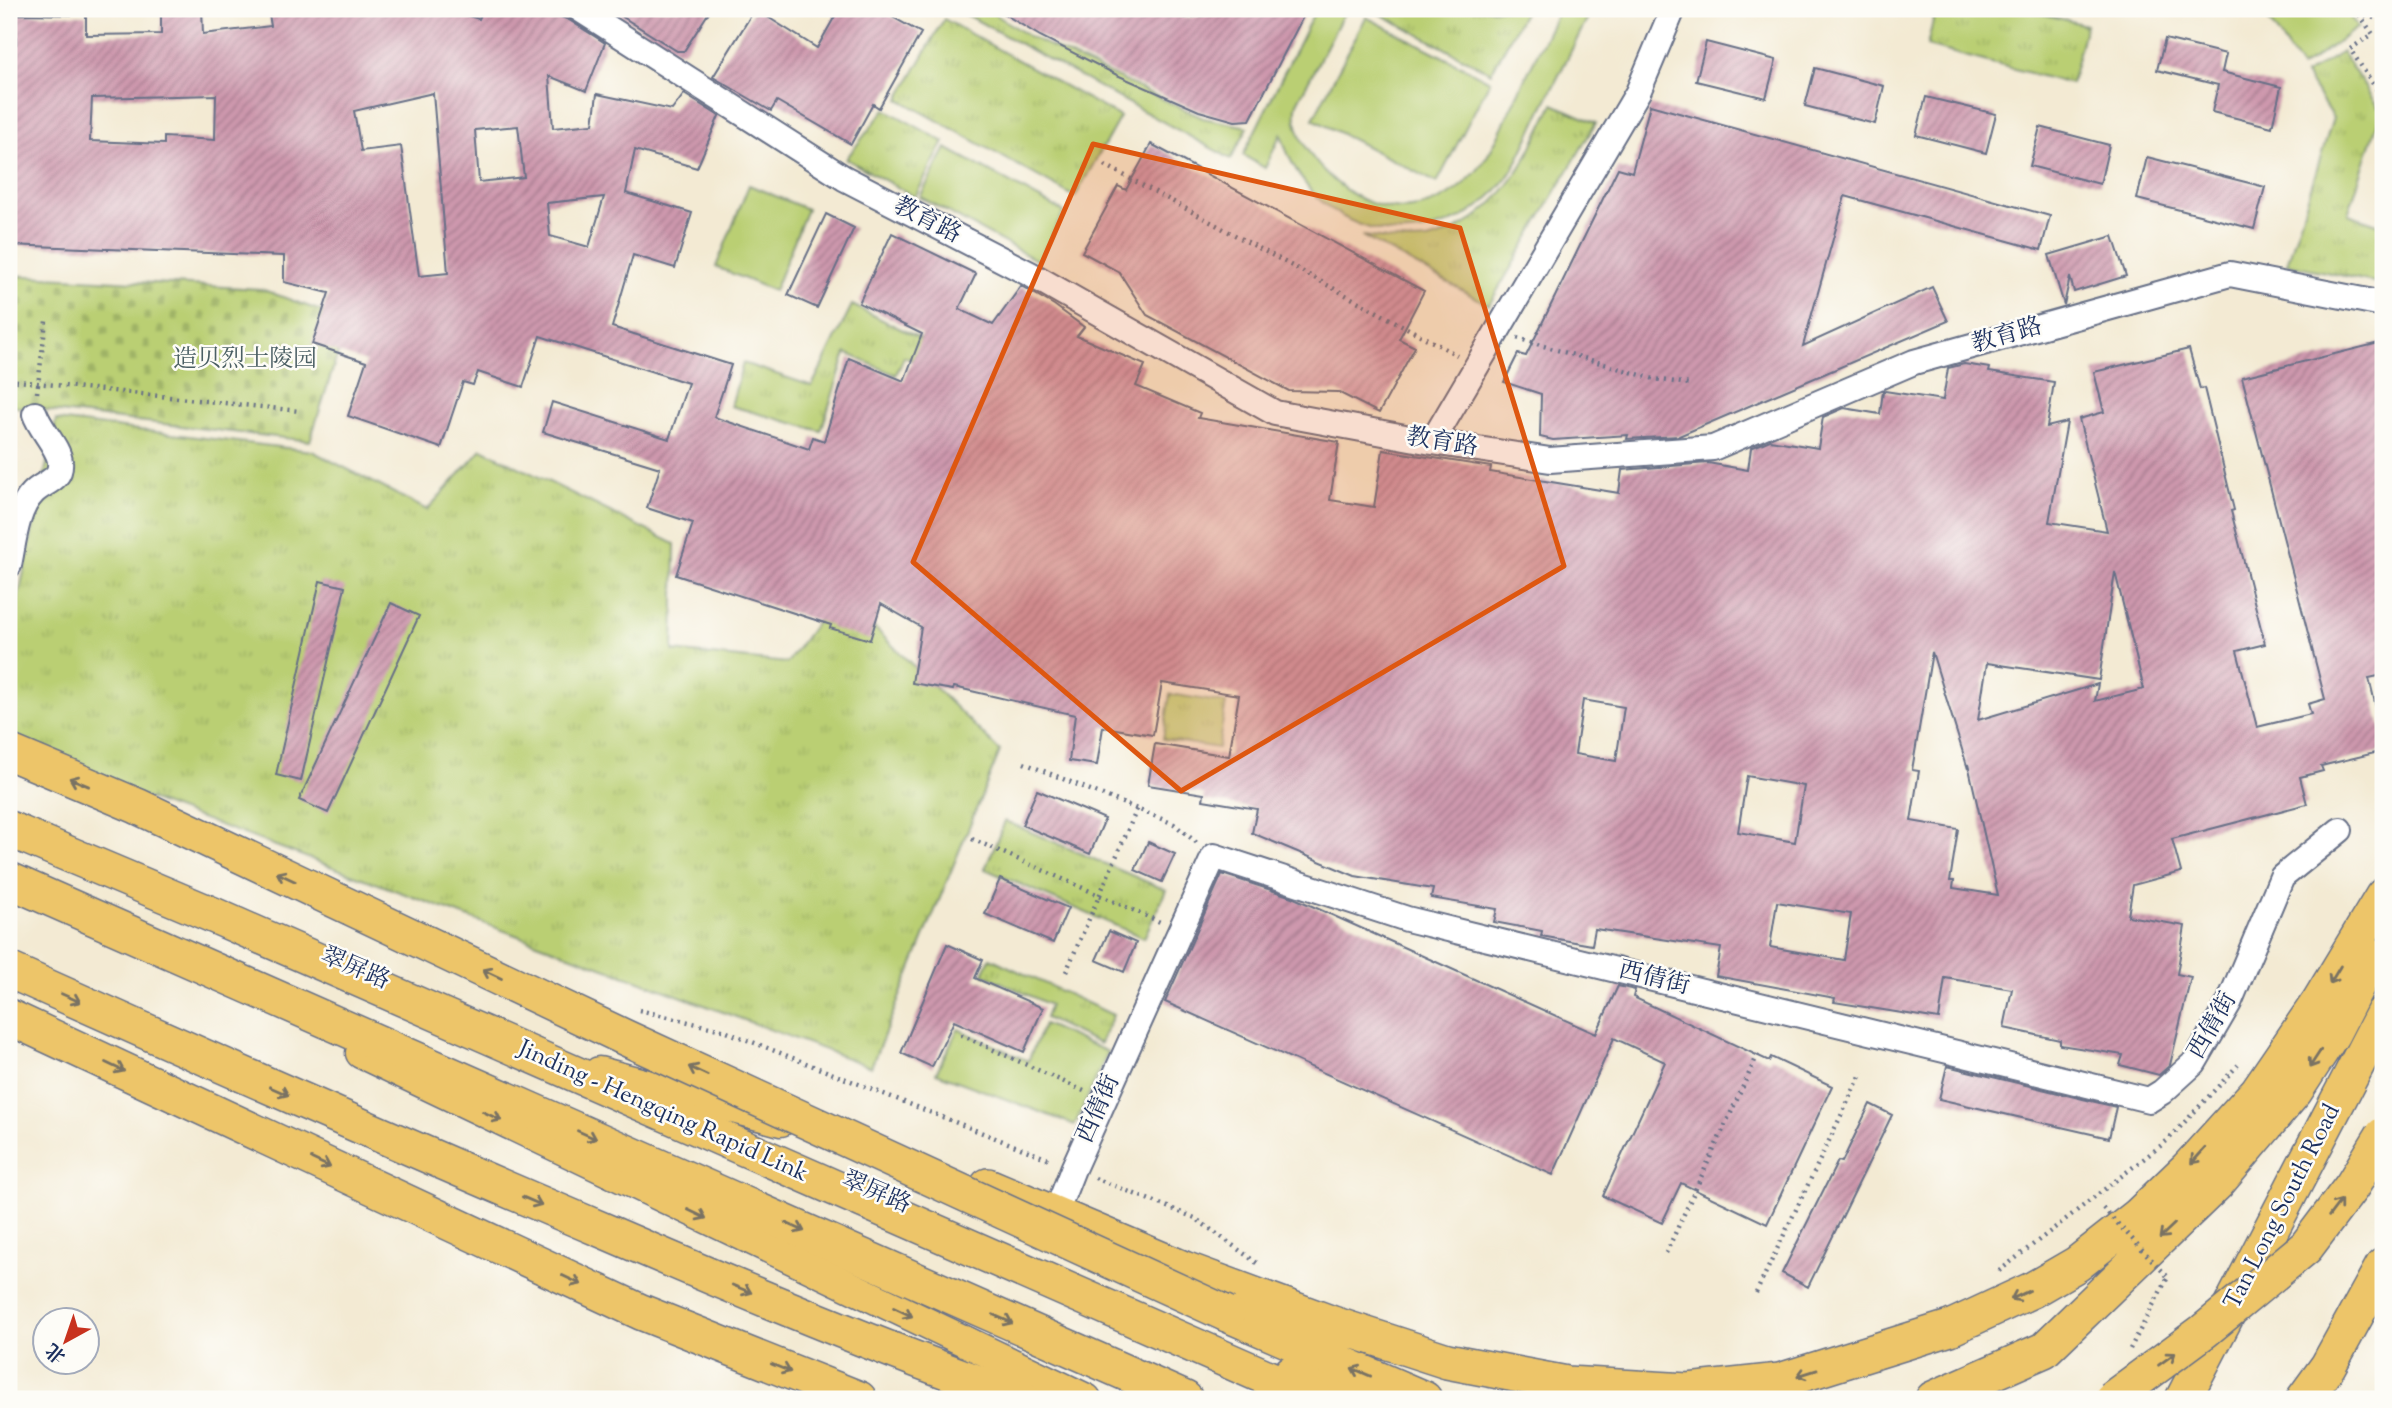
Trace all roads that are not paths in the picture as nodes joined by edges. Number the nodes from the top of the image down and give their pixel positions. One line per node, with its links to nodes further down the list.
1 (579, 9): 5 (street, 教育路)
2 (1673, 9): 5 (street)
3 (2383, 304): 5 (street, 教育路)
4 (35, 414): 6 (street)
5 (1432, 442)
6 (9, 565)
7 (9, 752): 30 (highway, one-way to 7, bridge)
8 (9, 820): 18 (main road, 翠屏路)
9 (9, 828): 28 (highway, Jinding - Hengqing Rapid Link)
10 (2340, 830): 21 (street, 西倩街)
11 (9, 880): 27 (highway, one-way to 27)
12 (9, 889): 26 (main road, one-way to 26)
13 (2383, 896): 21 (highway, one-way to 21)
14 (2383, 935): 31 (highway, one-way to 31)
15 (9, 970): 25 (highway, one-way to 25)
16 (2383, 1014): 33 (highway, Tan Long South Road)
17 (9, 1017): 24 (highway, one-way to 24)
18 (585, 1068): 20 (main road); 29 (main road, 翠屏路)
19 (2383, 1135): 32 (highway, one-way to 19, bridge)
20 (926, 1160): 21 (highway)
21 (1055, 1215)
22 (2383, 1266): 23 (highway)
23 (2370, 1304): 34 (highway)
24 (859, 1399)
25 (1023, 1399)
26 (1086, 1399)
27 (1185, 1399)
28 (1316, 1399)
29 (1358, 1399)
30 (1424, 1399)
31 (1933, 1399)
32 (2112, 1399)
33 (2183, 1399)
34 (2304, 1399)

